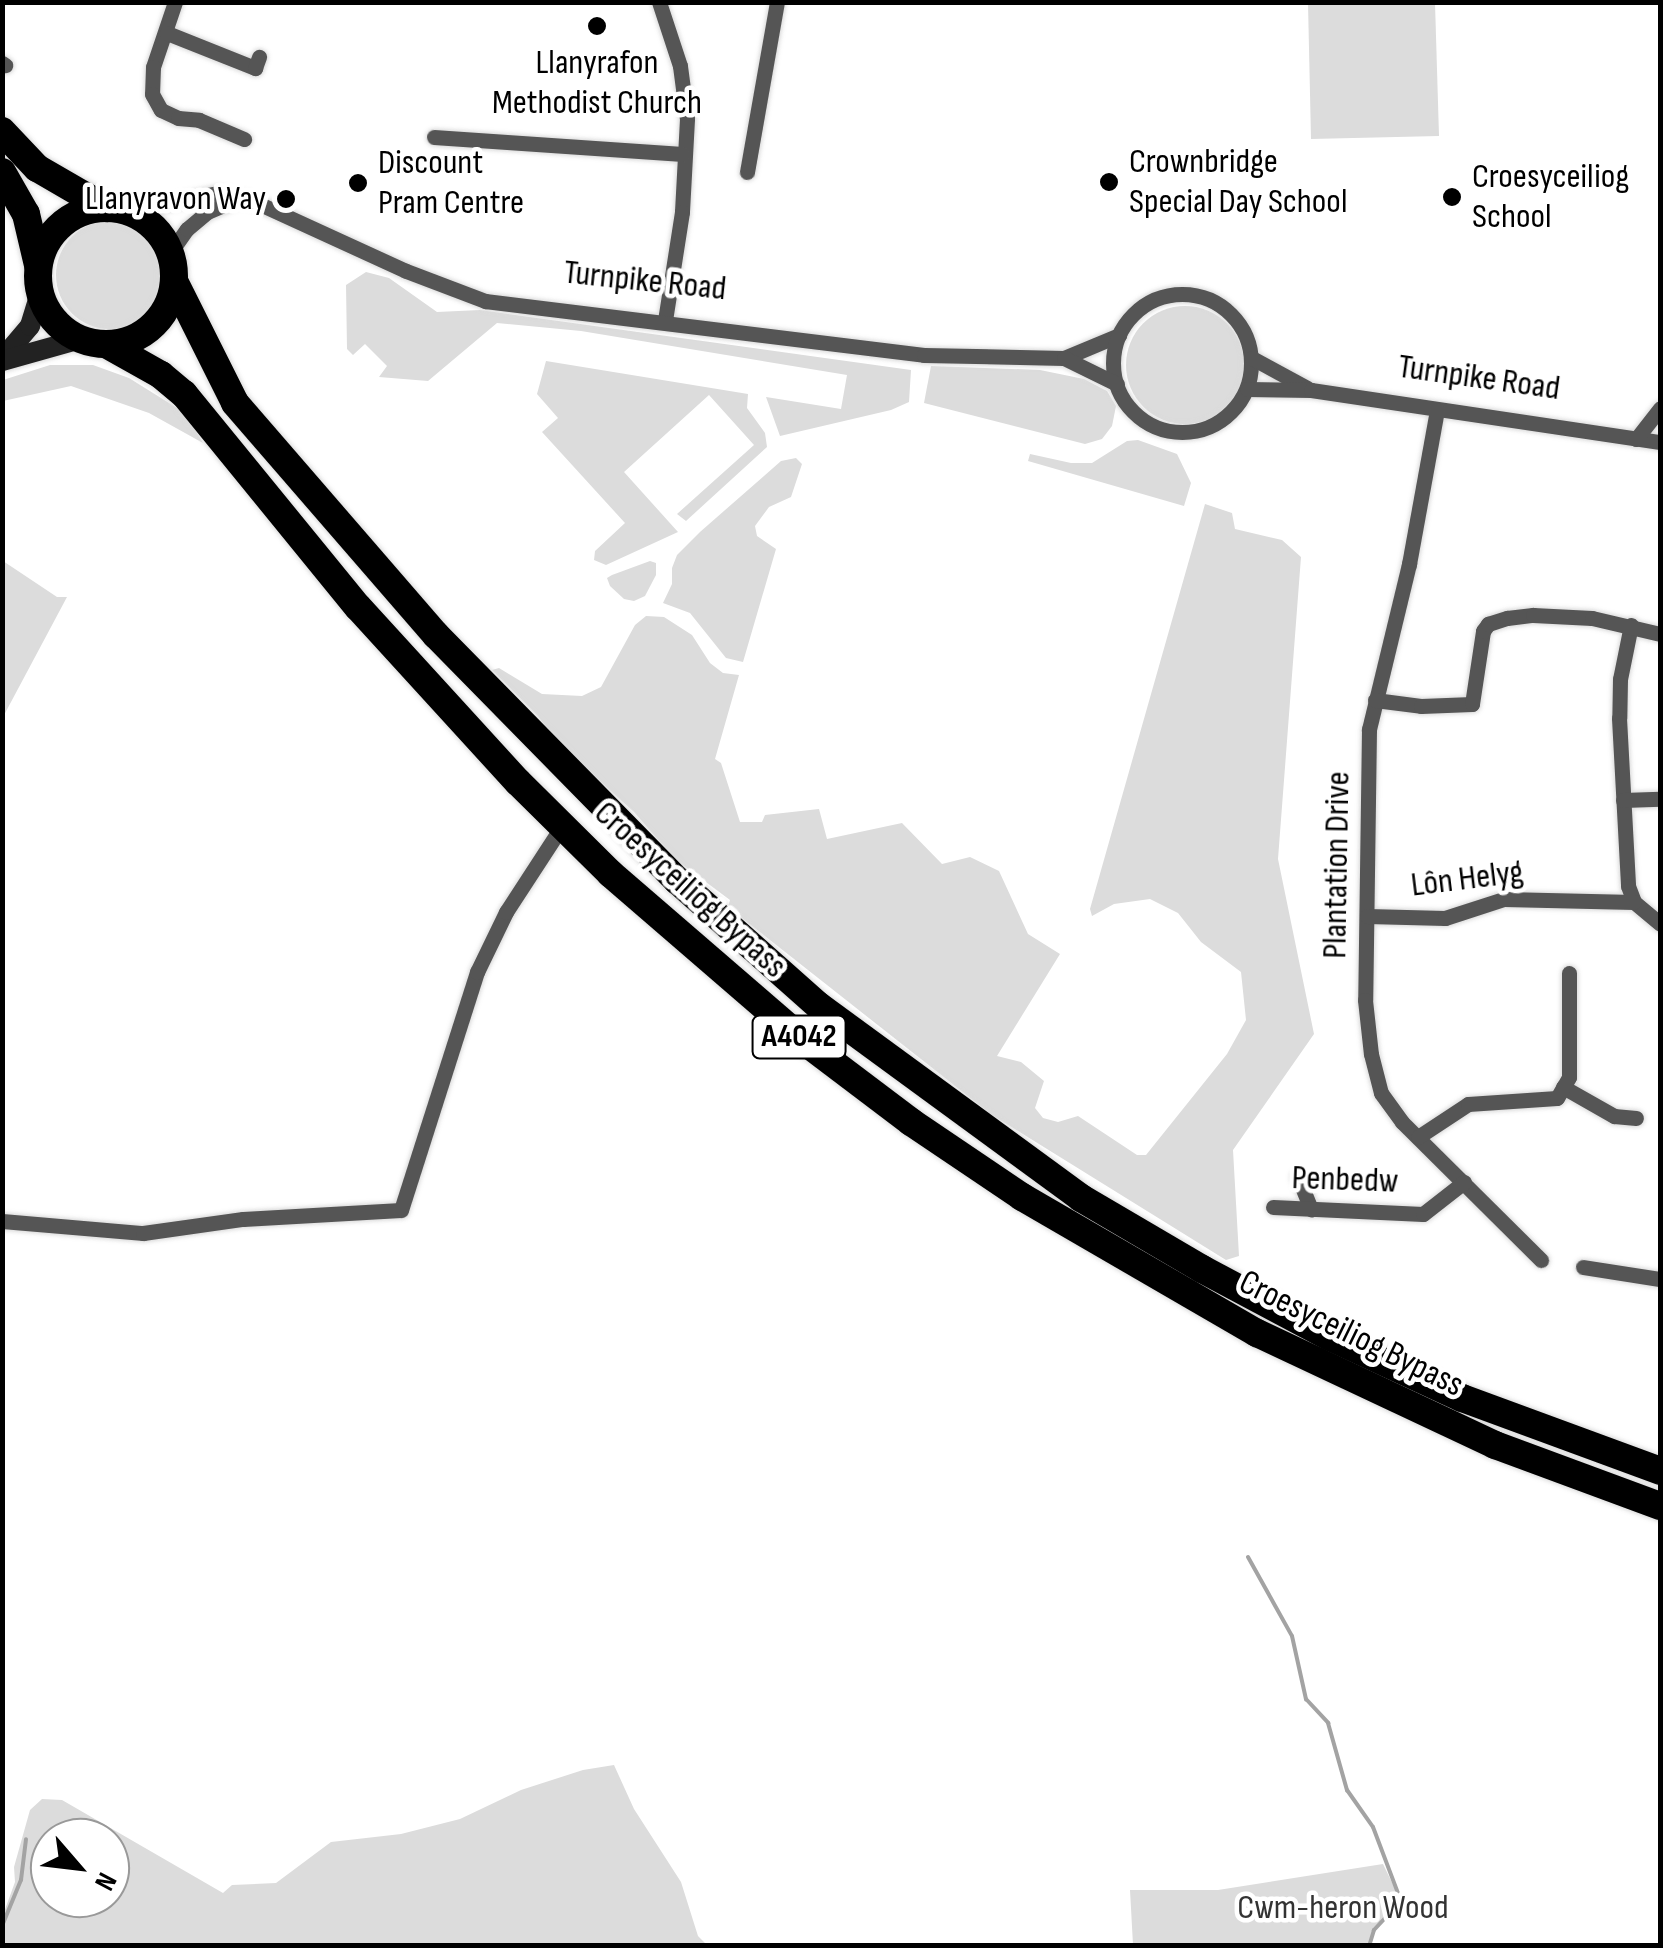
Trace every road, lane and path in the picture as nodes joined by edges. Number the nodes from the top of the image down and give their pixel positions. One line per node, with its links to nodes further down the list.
1 (175, 2): 4 (street)
2 (659, 2): 9 (street)
3 (778, 2): 11 (street)
4 (167, 33): 5 (street); 8 (street)
5 (260, 57)
6 (2, 131): 13 (highway)
7 (434, 137): 9 (street)
8 (244, 138)
9 (682, 154): 16 (street)
10 (2, 172): 15 (highway)
11 (747, 172)
12 (237, 198): 13 (street, Turnpike Road); 14 (street); 16 (street, Turnpike Road)
13 (117, 210): 14 (highway); 15 (highway)
14 (172, 267): 18 (highway); 50 (highway, Croesyceiliog Bypass / A4042)
15 (39, 280): 18 (highway); 21 (main road)
16 (664, 320): 19 (street, Turnpike Road)
17 (1119, 335): 19 (street, Turnpike Road); 20 (street, Turnpike Road); 22 (street)
18 (93, 342): 21 (main road); 34 (highway, Croesyceiliog Bypass / A4042)
19 (1064, 358): 22 (street, Turnpike Road)
20 (1252, 358): 23 (street); 24 (street, Turnpike Road)
21 (2, 360)
22 (1116, 384): 23 (street, Turnpike Road)
23 (1246, 388): 24 (street, Turnpike Road)
24 (1311, 390): 26 (street, Turnpike Road)
25 (1660, 408): 27 (street)
26 (1437, 410): 27 (street, Turnpike Road); 31 (street, Plantation Drive)
27 (1636, 438): 28 (street, Turnpike Road)
28 (1660, 442)
29 (1631, 626): 30 (street); 31 (street); 33 (street)
30 (1660, 634)
31 (1375, 700): 36 (street, Plantation Drive)
32 (1660, 799): 33 (street)
33 (1624, 800): 35 (street)
34 (562, 826): 46 (street); 51 (highway, Croesyceiliog Bypass / A4042)
35 (1634, 902): 36 (street, Lôn Helyg); 37 (street)
36 (1367, 916): 41 (street, Plantation Drive)
37 (1660, 924)
38 (1569, 973): 39 (street)
39 (1563, 1087): 40 (street); 41 (street)
40 (1636, 1118)
41 (1418, 1137): 43 (street, Plantation Drive)
42 (1298, 1177): 45 (street)
43 (1464, 1182): 45 (street, Penbedw); 47 (street, Plantation Drive)
44 (1273, 1207): 45 (street, Penbedw)
45 (1311, 1209)
46 (2, 1222)
47 (1542, 1260)
48 (1583, 1267): 49 (street)
49 (1660, 1279)
50 (1660, 1471)
51 (1660, 1506)

